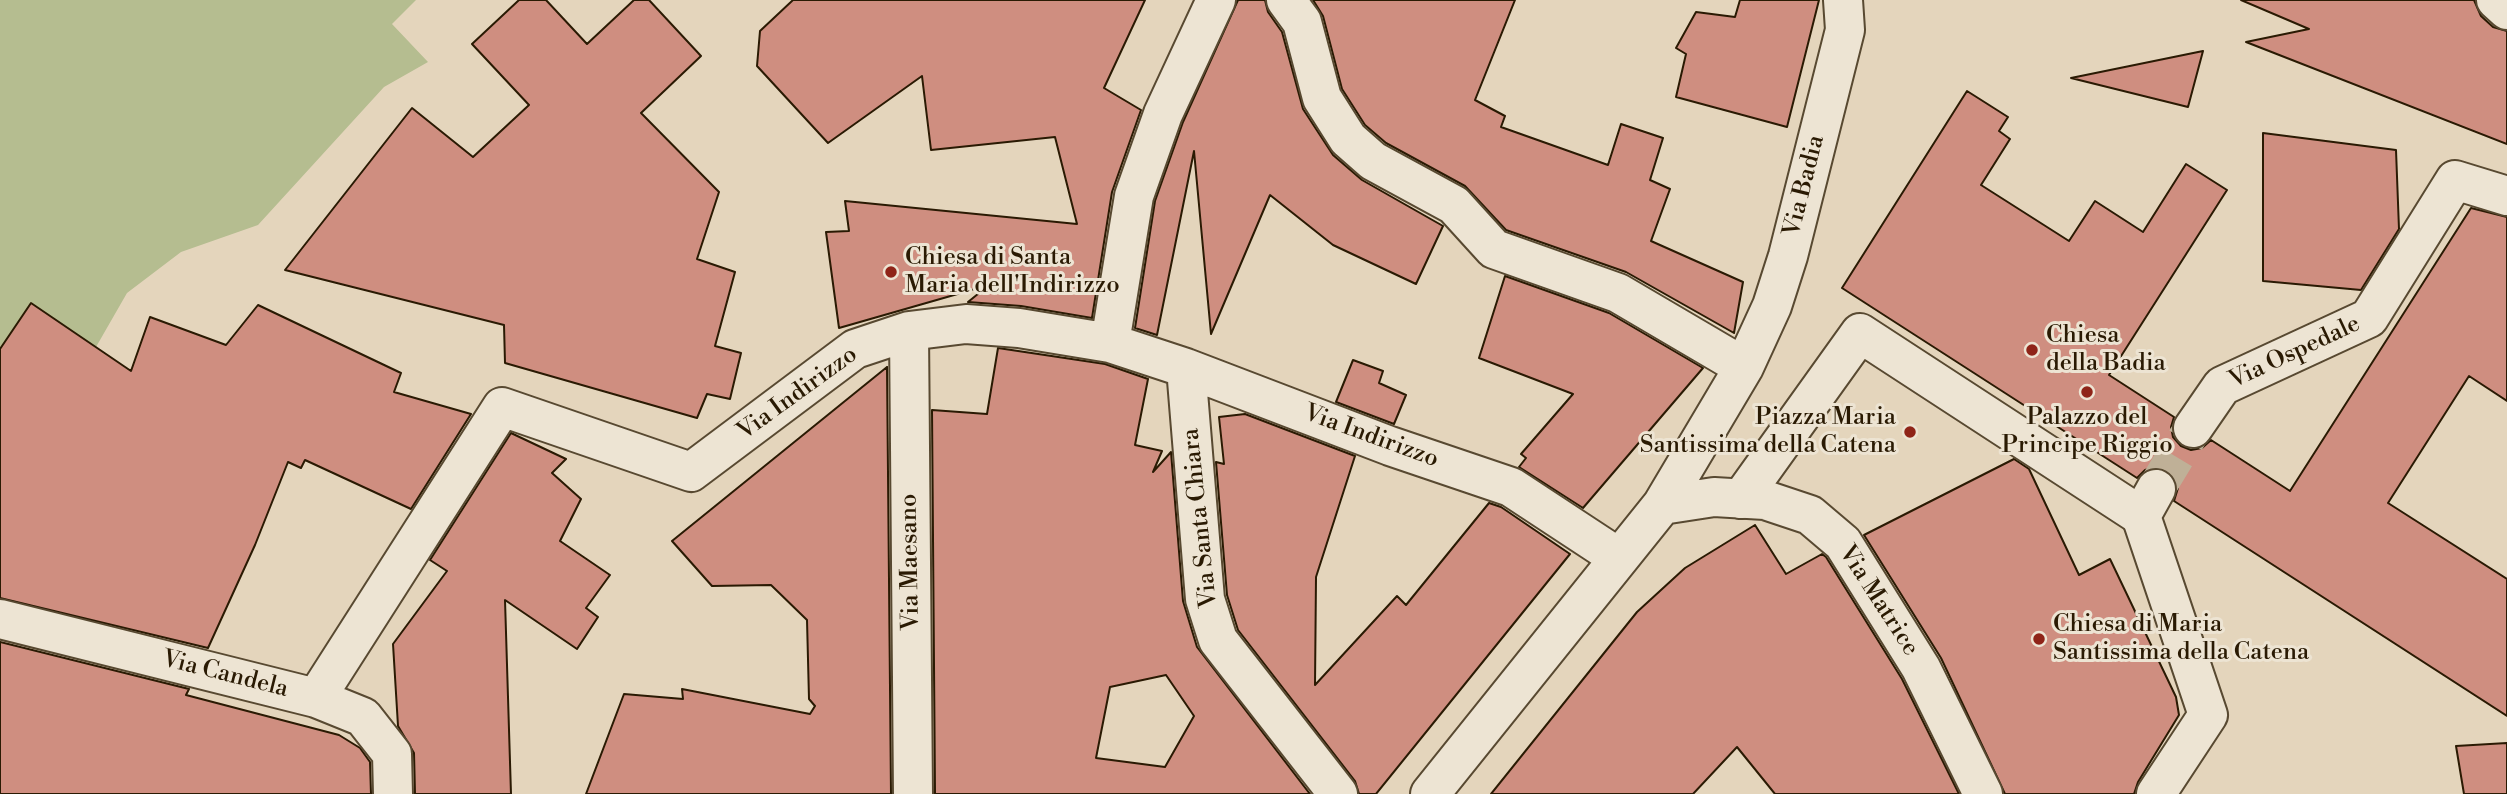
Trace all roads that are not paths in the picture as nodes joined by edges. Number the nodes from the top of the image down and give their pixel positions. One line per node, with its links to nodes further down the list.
1 (1216, 0): 8 (street)
2 (1286, 0): 9 (street)
3 (1843, 0): 9 (street, Via Badia)
4 (2496, 0): 5 (street)
5 (2507, 10)
6 (2507, 197): 11 (street, Via Ospedale)
7 (909, 331): 8 (street, Via Indirizzo); 16 (street, Via Indirizzo); 18 (street, Via Maesano)
8 (1110, 343): 10 (street, Via Indirizzo)
9 (1744, 367): 13 (street)
10 (1186, 368): 14 (street, Via Indirizzo); 19 (street, Via Santa Chiara)
11 (2193, 428)
12 (1741, 499): 13 (street, Via Matrice); 21 (street, Via Matrice); 22 (street)
13 (1661, 505): 14 (street)
14 (1619, 558): 20 (street)
15 (0, 619): 16 (street, Via Candela)
16 (316, 698): 17 (street, Via Candela)
17 (393, 794)
18 (913, 794)
19 (1338, 794)
20 (1430, 794)
21 (1983, 794)
22 (2156, 794)

